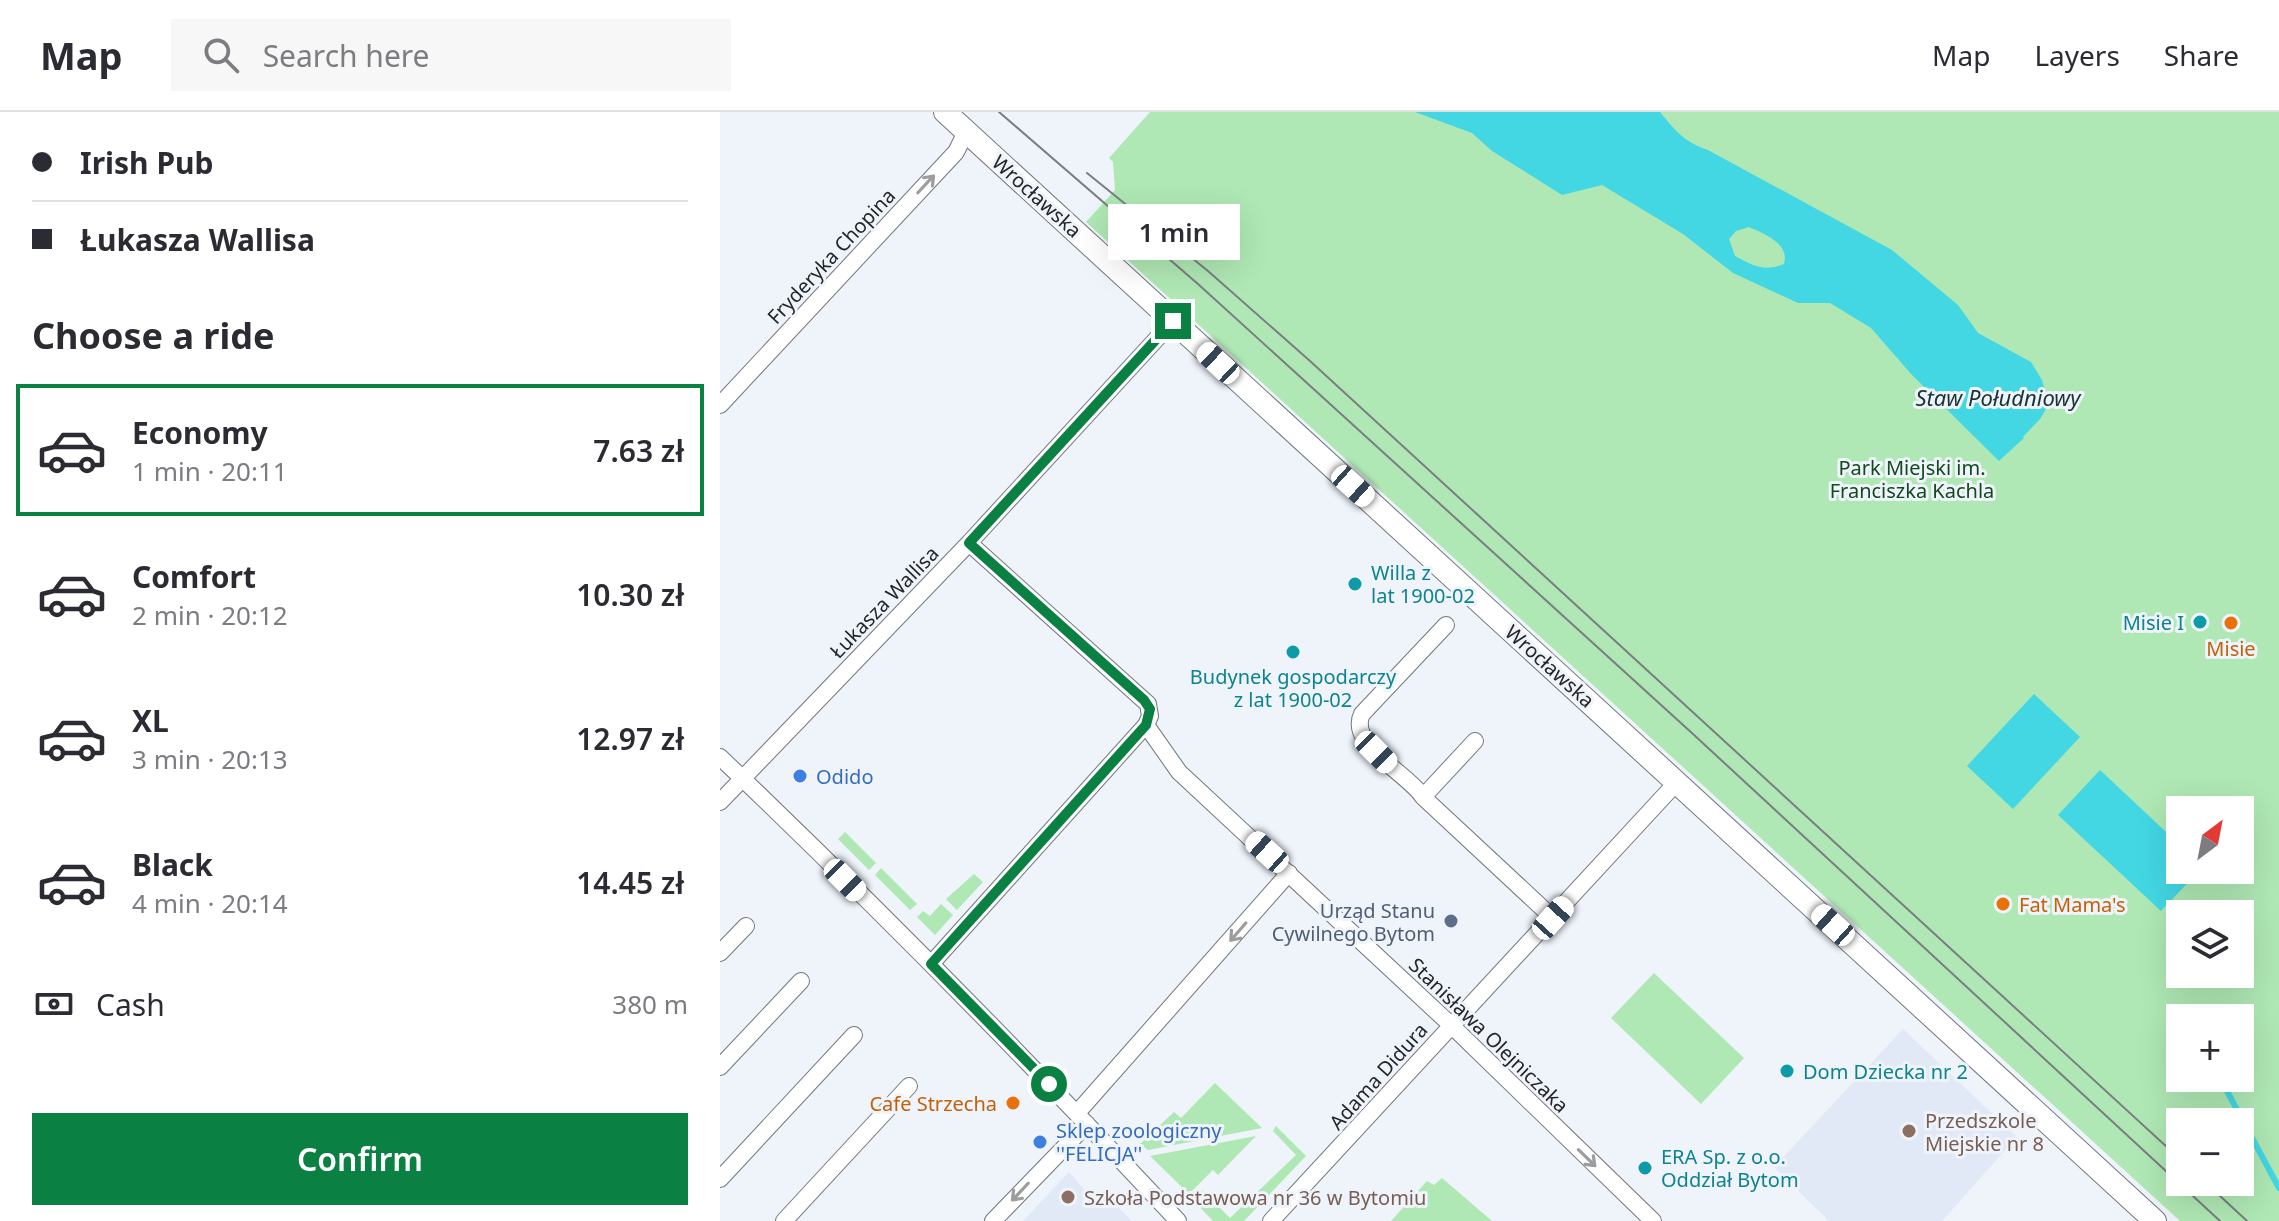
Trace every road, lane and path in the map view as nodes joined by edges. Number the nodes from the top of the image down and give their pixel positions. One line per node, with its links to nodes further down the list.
1 (945, 112): 2 (main road, Wrocławska)
2 (966, 132): 3 (main road, Wrocławska); 4 (street, Fryderyka Chopina, one-way to 2)
3 (1173, 321): 5 (street, Łukasza Wallisa); 11 (main road, Wrocławska)
4 (720, 405)
5 (969, 543): 7 (street, Stanisława Olejniczaka); 10 (street, Łukasza Wallisa)
6 (1446, 625): 12 (street)
7 (1146, 725): 14 (street, Stanisława Olejniczaka); 18 (street)
8 (1475, 741): 12 (street)
9 (720, 757): 10 (street)
10 (742, 778): 13 (street, Łukasza Wallisa); 18 (street)
11 (1677, 782): 15 (street, Adama Didura); 31 (main road, Wrocławska)
12 (1423, 797): 15 (street)
13 (720, 802)
14 (1289, 873): 20 (street, Stanisława Olejniczaka); 24 (street, one-way to 24)
15 (1553, 918): 20 (street, Adama Didura)
16 (746, 926): 17 (street)
17 (720, 953)
18 (931, 964): 24 (street)
19 (801, 981): 22 (street)
20 (1451, 1025): 29 (street, Adama Didura); 30 (street, Stanisława Olejniczaka, one-way to 30)
21 (854, 1035): 25 (street)
22 (720, 1067)
23 (909, 1086): 26 (street)
24 (1082, 1118): 27 (street, one-way to 27); 28 (street)
25 (720, 1179)
26 (784, 1221)
27 (993, 1221)
28 (1178, 1221)
29 (1271, 1221)
30 (1653, 1221)
31 (2155, 1221)

